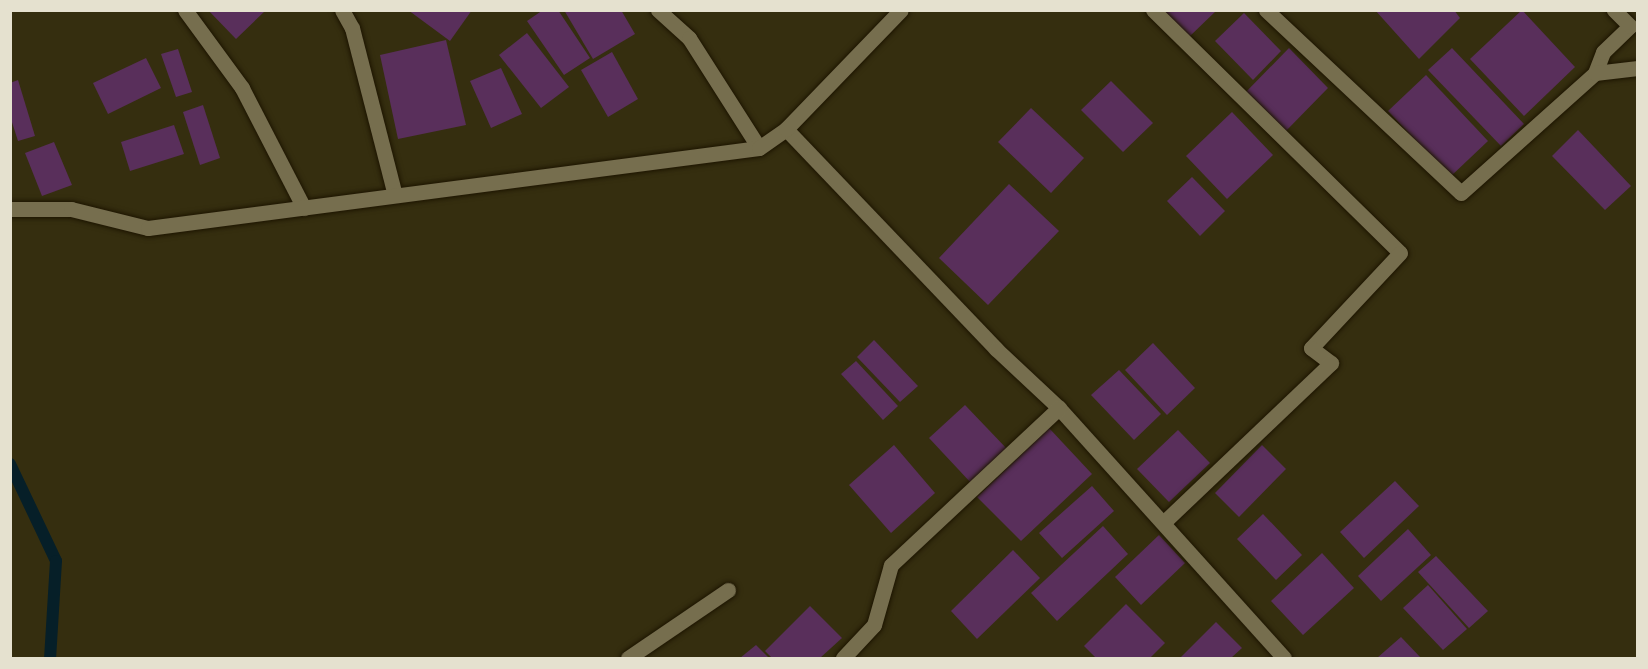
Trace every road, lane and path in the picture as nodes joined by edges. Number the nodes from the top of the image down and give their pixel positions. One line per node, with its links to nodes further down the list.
1 (185, 10): 13 (street)
2 (342, 10): 12 (street)
3 (658, 10): 11 (street)
4 (901, 10): 10 (street)
5 (1154, 10): 16 (street)
6 (1266, 10): 9 (street)
7 (1614, 10): 9 (street)
8 (1638, 68): 9 (street)
9 (1595, 73)
10 (786, 129): 11 (street); 15 (street)
11 (759, 148): 12 (street)
12 (394, 192): 13 (street)
13 (304, 208): 14 (street)
14 (10, 209)
15 (1059, 408): 16 (street); 19 (street)
16 (1165, 521): 20 (street)
17 (728, 590): 18 (street)
18 (628, 658)
19 (843, 658)
20 (1284, 658)

